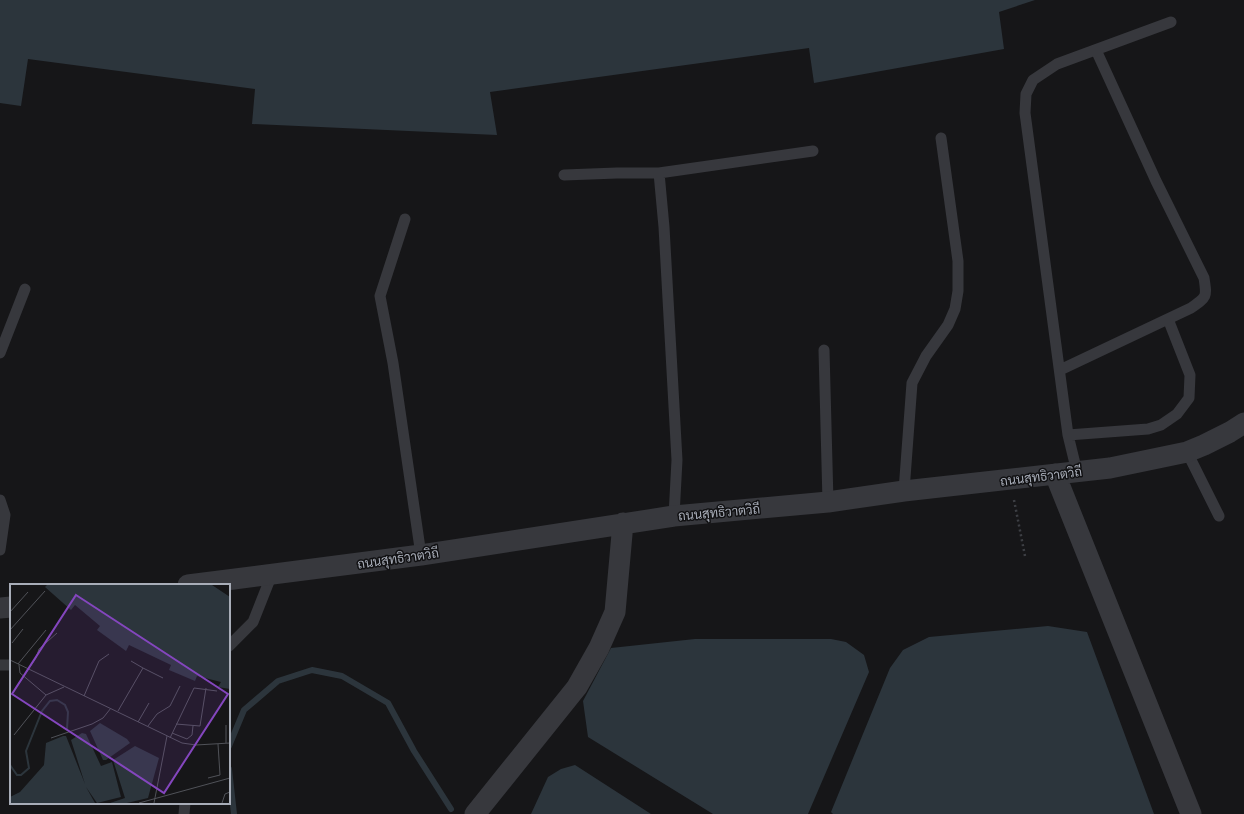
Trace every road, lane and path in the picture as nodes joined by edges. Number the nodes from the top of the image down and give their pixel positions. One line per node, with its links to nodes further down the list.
1 (1171, 22): 2 (lane)
2 (1096, 50): 9 (lane); 12 (lane)
3 (942, 138): 19 (lane)
4 (813, 151): 5 (lane)
5 (659, 173): 6 (lane); 22 (lane)
6 (564, 175)
7 (406, 219): 26 (lane)
8 (25, 289): 11 (lane)
9 (1168, 319): 12 (lane); 14 (lane)
10 (824, 350): 21 (lane)
11 (0, 353)
12 (1060, 370): 14 (lane)
13 (1244, 423): 15 (street, ถนนสุทธิวาตวิถี)
14 (1068, 435): 16 (lane)
15 (1187, 452): 16 (street, ถนนสุทธิวาตวิถี); 23 (lane)
16 (1076, 472): 17 (street, ถนนสุทธิวาตวิถี)
17 (1055, 474): 18 (street, ถนนสุทธิวาตวิถี); 36 (street)
18 (1011, 480): 19 (street, ถนนสุทธิวาตวิถี); 27 (path)
19 (904, 491): 21 (street, ถนนสุทธิวาตวิถี)
20 (0, 500): 25 (lane)
21 (828, 502): 22 (street, ถนนสุทธิวาตวิถี)
22 (674, 516): 24 (street, ถนนสุทธิวาตวิถี)
23 (1219, 516)
24 (624, 523): 26 (street, ถนนสุทธิวาตวิถี); 35 (street)
25 (0, 550)
26 (421, 556): 28 (street, ถนนสุทธิวาตวิถี)
27 (1025, 556)
28 (272, 574): 29 (street, ถนนสุทธิวาตวิถี); 32 (lane)
29 (196, 584)
30 (10, 606): 31 (street)
31 (0, 608)
32 (230, 645)
33 (0, 665): 34 (lane)
34 (10, 666)
35 (475, 814)
36 (1191, 814)

